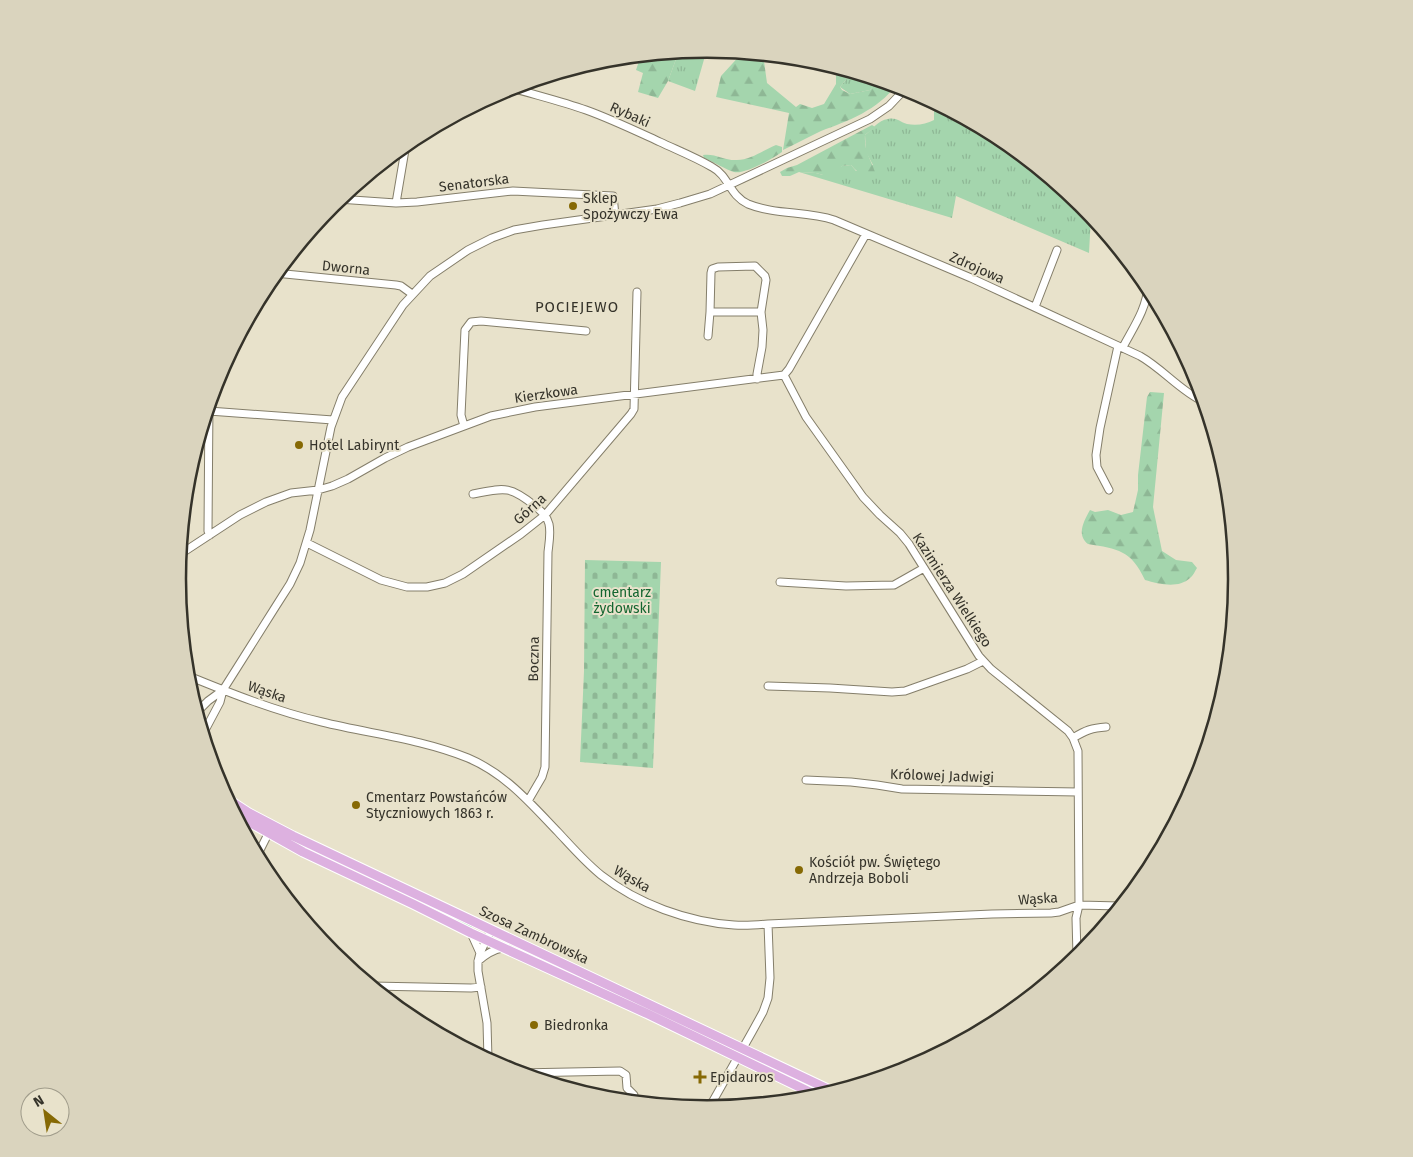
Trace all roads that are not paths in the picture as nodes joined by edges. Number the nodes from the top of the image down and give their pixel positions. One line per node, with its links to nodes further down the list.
1 (523, 91): 4 (street, Rybaki)
2 (900, 95): 4 (street)
3 (404, 154): 6 (street)
4 (729, 186): 7 (street); 8 (street, Zdrojowa)
5 (349, 200): 6 (street, Senatorska)
6 (396, 203): 7 (street, Senatorska)
7 (615, 215): 12 (street)
8 (866, 234): 14 (street, Zdrojowa); 20 (street)
9 (1057, 250): 14 (street)
10 (284, 274): 12 (street, Dworna)
11 (637, 292): 22 (street, Górna)
12 (412, 294): 25 (street)
13 (1146, 299): 19 (street)
14 (1035, 308): 19 (street, Zdrojowa)
15 (710, 312): 16 (street); 16 (street); 18 (street)
16 (761, 312): 21 (street)
17 (586, 331): 27 (street)
18 (708, 336)
19 (1121, 346): 23 (street, Zdrojowa); 29 (street)
20 (784, 375): 21 (street, Kierzkowa); 35 (street, Kazimierza Wielkiego)
21 (757, 379): 22 (street, Kierzkowa)
22 (635, 394): 27 (street, Kierzkowa); 31 (street, Górna)
23 (1194, 396)
24 (213, 411): 25 (street)
25 (333, 420): 28 (street)
26 (209, 425): 32 (street)
27 (464, 426): 28 (street, Kierzkowa)
28 (318, 490): 32 (street, Kierzkowa); 33 (street)
29 (1109, 490)
30 (473, 494): 31 (street)
31 (545, 515): 33 (street, Górna); 47 (street, Boczna)
32 (210, 535): 34 (street, Kierzkowa)
33 (306, 543): 40 (street)
34 (187, 550)
35 (924, 568): 36 (street); 37 (street, Kazimierza Wielkiego)
36 (780, 582)
37 (983, 661): 39 (street); 44 (street, Kazimierza Wielkiego)
38 (196, 679): 40 (street, Wąska)
39 (768, 686)
40 (223, 690): 41 (street); 42 (street); 47 (street, Wąska)
41 (202, 707)
42 (207, 726)
43 (1106, 727): 44 (street)
44 (1073, 738): 46 (street)
45 (806, 780): 46 (street, Królowej Jadwigi)
46 (1078, 792): 52 (street)
47 (528, 800): 54 (street, Wąska)
48 (237, 805): 55 (main road, Szosa Zambrowska)
49 (245, 821): 50 (main road, Szosa Zambrowska)
50 (268, 834): 51 (street); 56 (main road, Szosa Zambrowska)
51 (261, 848)
52 (1079, 905): 53 (street, Wąska); 54 (street, Wąska); 58 (street)
53 (1112, 906)
54 (768, 924): 67 (street)
55 (491, 930): 57 (street); 62 (main road, Szosa Zambrowska)
56 (471, 933): 57 (main road, Szosa Zambrowska); 60 (street)
57 (485, 940): 59 (main road, Szosa Zambrowska); 60 (street)
58 (1077, 945)
59 (502, 948): 61 (street); 63 (main road, Szosa Zambrowska)
60 (480, 953): 61 (street)
61 (478, 961): 65 (street)
62 (562, 963): 63 (main road); 67 (main road, Szosa Zambrowska)
63 (558, 973): 67 (main road, Szosa Zambrowska)
64 (382, 986): 65 (street)
65 (481, 987): 66 (street)
66 (488, 1051)
67 (740, 1053): 69 (main road, Szosa Zambrowska); 70 (main road, Szosa Zambrowska); 72 (street)
68 (538, 1072): 71 (street)
69 (821, 1086)
70 (806, 1089)
71 (633, 1094)
72 (714, 1100)

